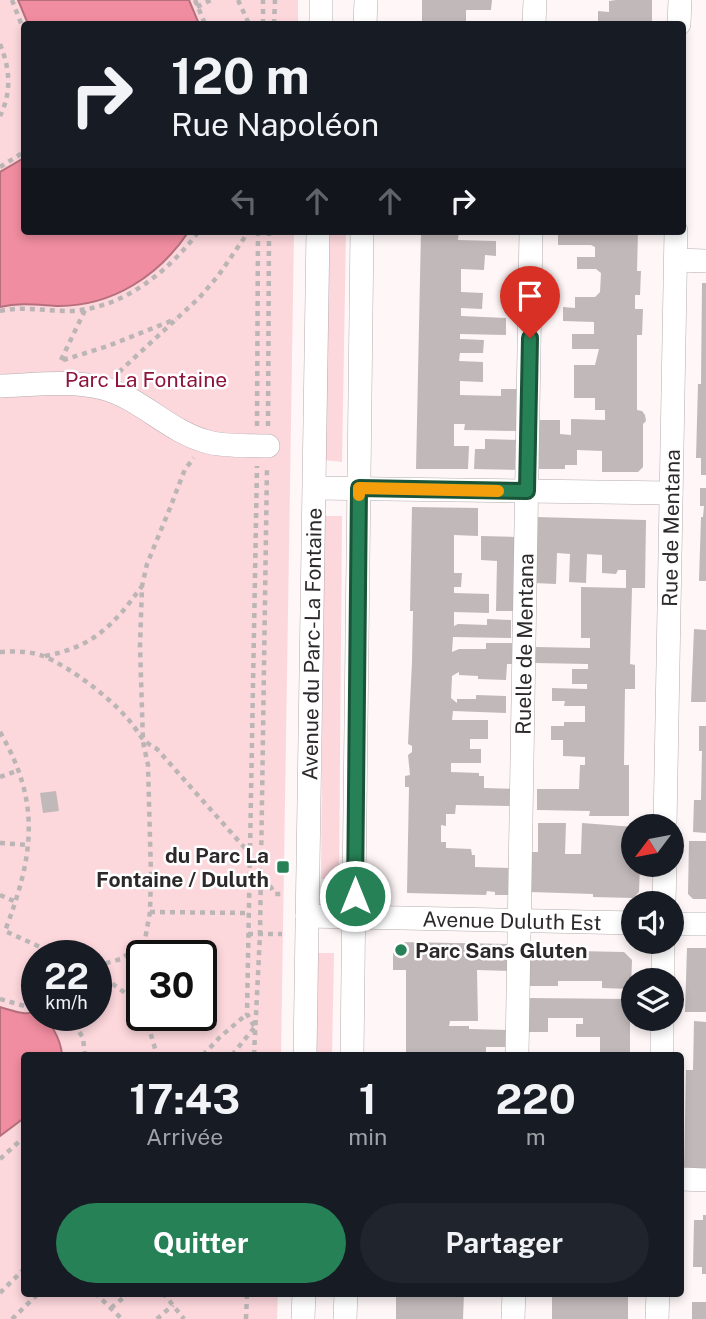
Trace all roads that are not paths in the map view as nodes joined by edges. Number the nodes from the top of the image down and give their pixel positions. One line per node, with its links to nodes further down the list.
1 (321, 0): 5 (street)
2 (366, 0): 6 (street)
3 (535, 0): 7 (street)
4 (680, 0): 8 (street)
5 (321, 21)
6 (365, 21)
7 (534, 21)
8 (680, 21)
9 (318, 235): 17 (street, Avenue du Parc-La Fontaine)
10 (362, 235): 18 (street, Avenue du Parc-La Fontaine)
11 (531, 235): 19 (street, Ruelle de Mentana)
12 (676, 235): 13 (street, Rue de Mentana)
13 (676, 260): 14 (street); 20 (street, Rue de Mentana)
14 (706, 261)
15 (0, 386): 16 (street)
16 (262, 446)
17 (315, 488): 18 (street); 22 (street, Avenue du Parc-La Fontaine)
18 (359, 488): 19 (street); 23 (street, Avenue du Parc-La Fontaine)
19 (527, 491): 20 (street); 24 (street, Ruelle de Mentana)
20 (671, 493): 21 (street, Rue de Mentana)
21 (665, 814)
22 (307, 916): 23 (street, Avenue Duluth Est); 29 (street, Avenue du Parc-La Fontaine)
23 (355, 917): 24 (street, Avenue Duluth Est); 30 (street, Avenue du Parc-La Fontaine)
24 (519, 921): 25 (street, Avenue Duluth Est); 31 (street, Ruelle de Mentana)
25 (621, 923)
26 (684, 923): 27 (street)
27 (706, 924)
28 (662, 1031): 32 (street)
29 (305, 1052)
30 (352, 1052)
31 (517, 1052)
32 (662, 1052)
33 (684, 1179): 34 (street)
34 (706, 1180)
35 (304, 1297): 39 (street)
36 (345, 1297): 40 (street)
37 (513, 1297): 41 (street)
38 (658, 1297): 42 (street)
39 (303, 1319)
40 (345, 1319)
41 (513, 1319)
42 (657, 1319)

